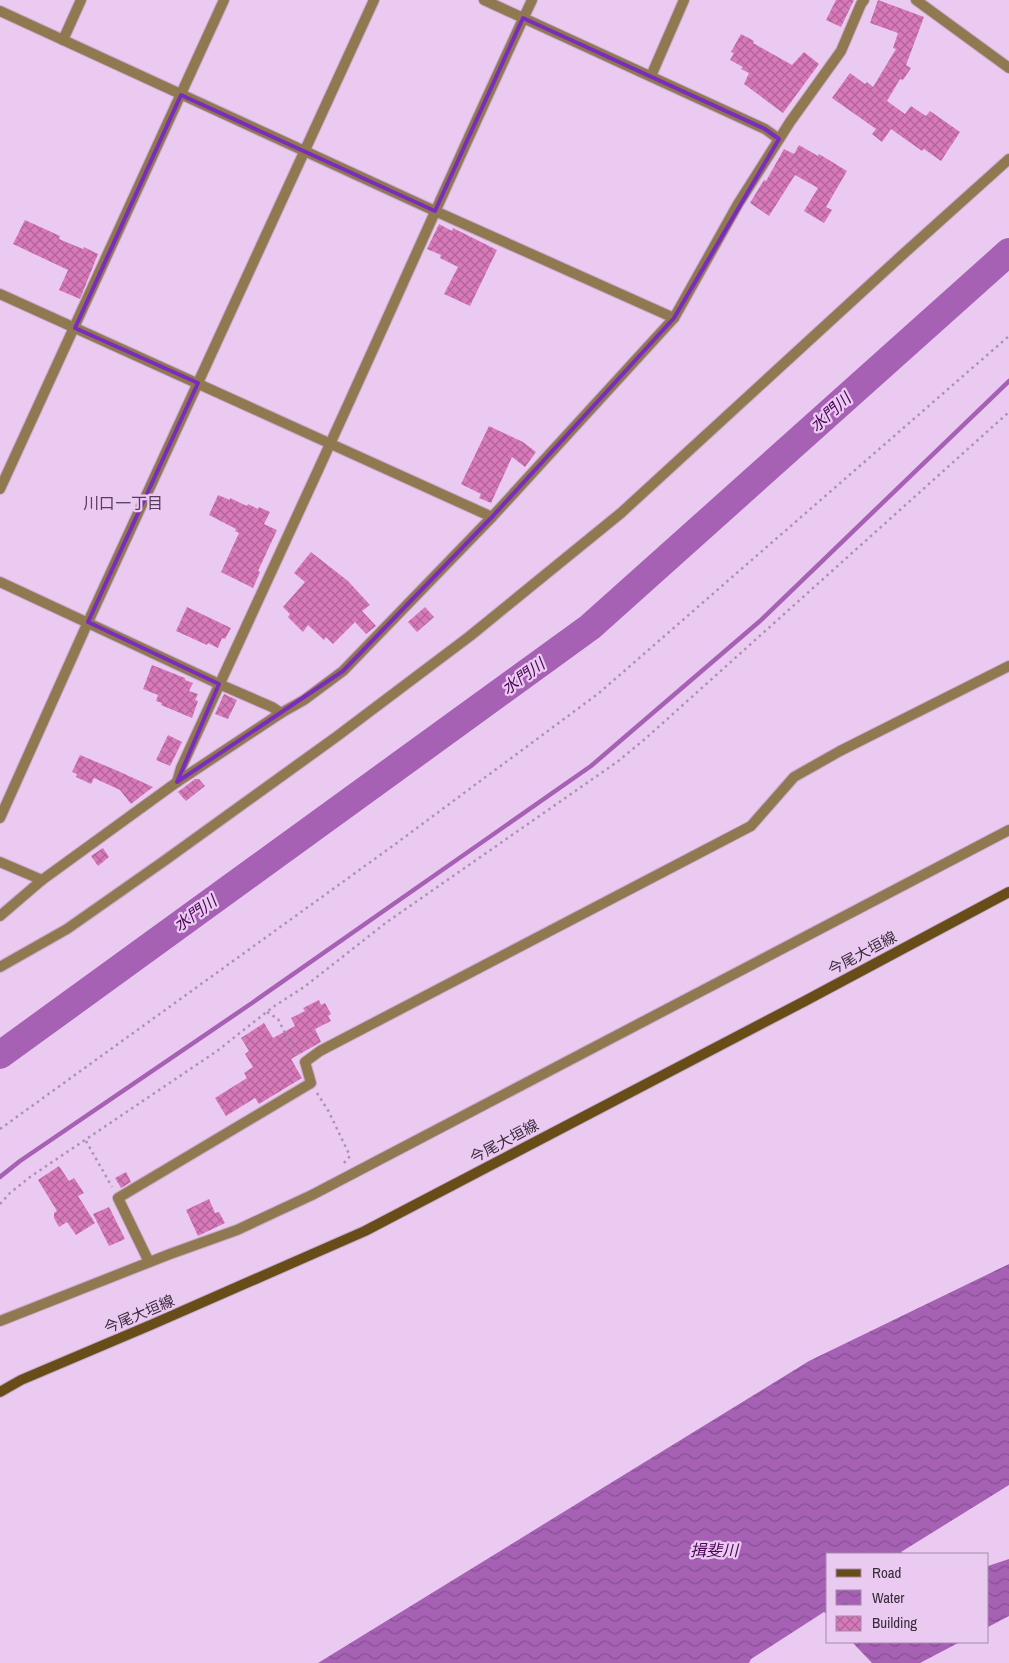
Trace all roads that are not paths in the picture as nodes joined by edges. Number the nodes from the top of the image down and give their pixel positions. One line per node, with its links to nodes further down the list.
1 (81, 0): 11 (street)
2 (224, 0): 14 (street)
3 (374, 0): 16 (street)
4 (484, 0): 10 (street)
5 (532, 0): 10 (street)
6 (684, 0): 13 (street)
7 (864, 0): 15 (street)
8 (916, 0): 12 (street)
9 (0, 11): 11 (street)
10 (524, 18): 13 (street); 18 (street)
11 (63, 40): 14 (street)
12 (1009, 68)
13 (651, 76): 15 (street)
14 (181, 95): 16 (street); 21 (street)
15 (779, 139): 20 (street)
16 (306, 152): 18 (street); 22 (street)
17 (1009, 159): 38 (street)
18 (435, 211): 20 (street); 23 (street)
19 (0, 294): 21 (street)
20 (674, 318): 25 (street)
21 (75, 328): 22 (street); 24 (street)
22 (198, 383): 23 (street); 27 (street)
23 (331, 443): 25 (street); 29 (street)
24 (0, 489)
25 (492, 516): 30 (street)
26 (0, 582): 27 (street)
27 (88, 622): 29 (street); 32 (street)
28 (1009, 666): 39 (street)
29 (219, 684): 30 (street); 31 (street)
30 (281, 713): 31 (street)
31 (177, 782): 35 (street)
32 (0, 818)
33 (1009, 830): 39 (street)
34 (0, 862): 35 (street)
35 (42, 880): 37 (street)
36 (1009, 892): 41 (main road, 今尾大垣線)
37 (0, 916)
38 (0, 966)
39 (149, 1262): 40 (street)
40 (0, 1321)
41 (0, 1392)

